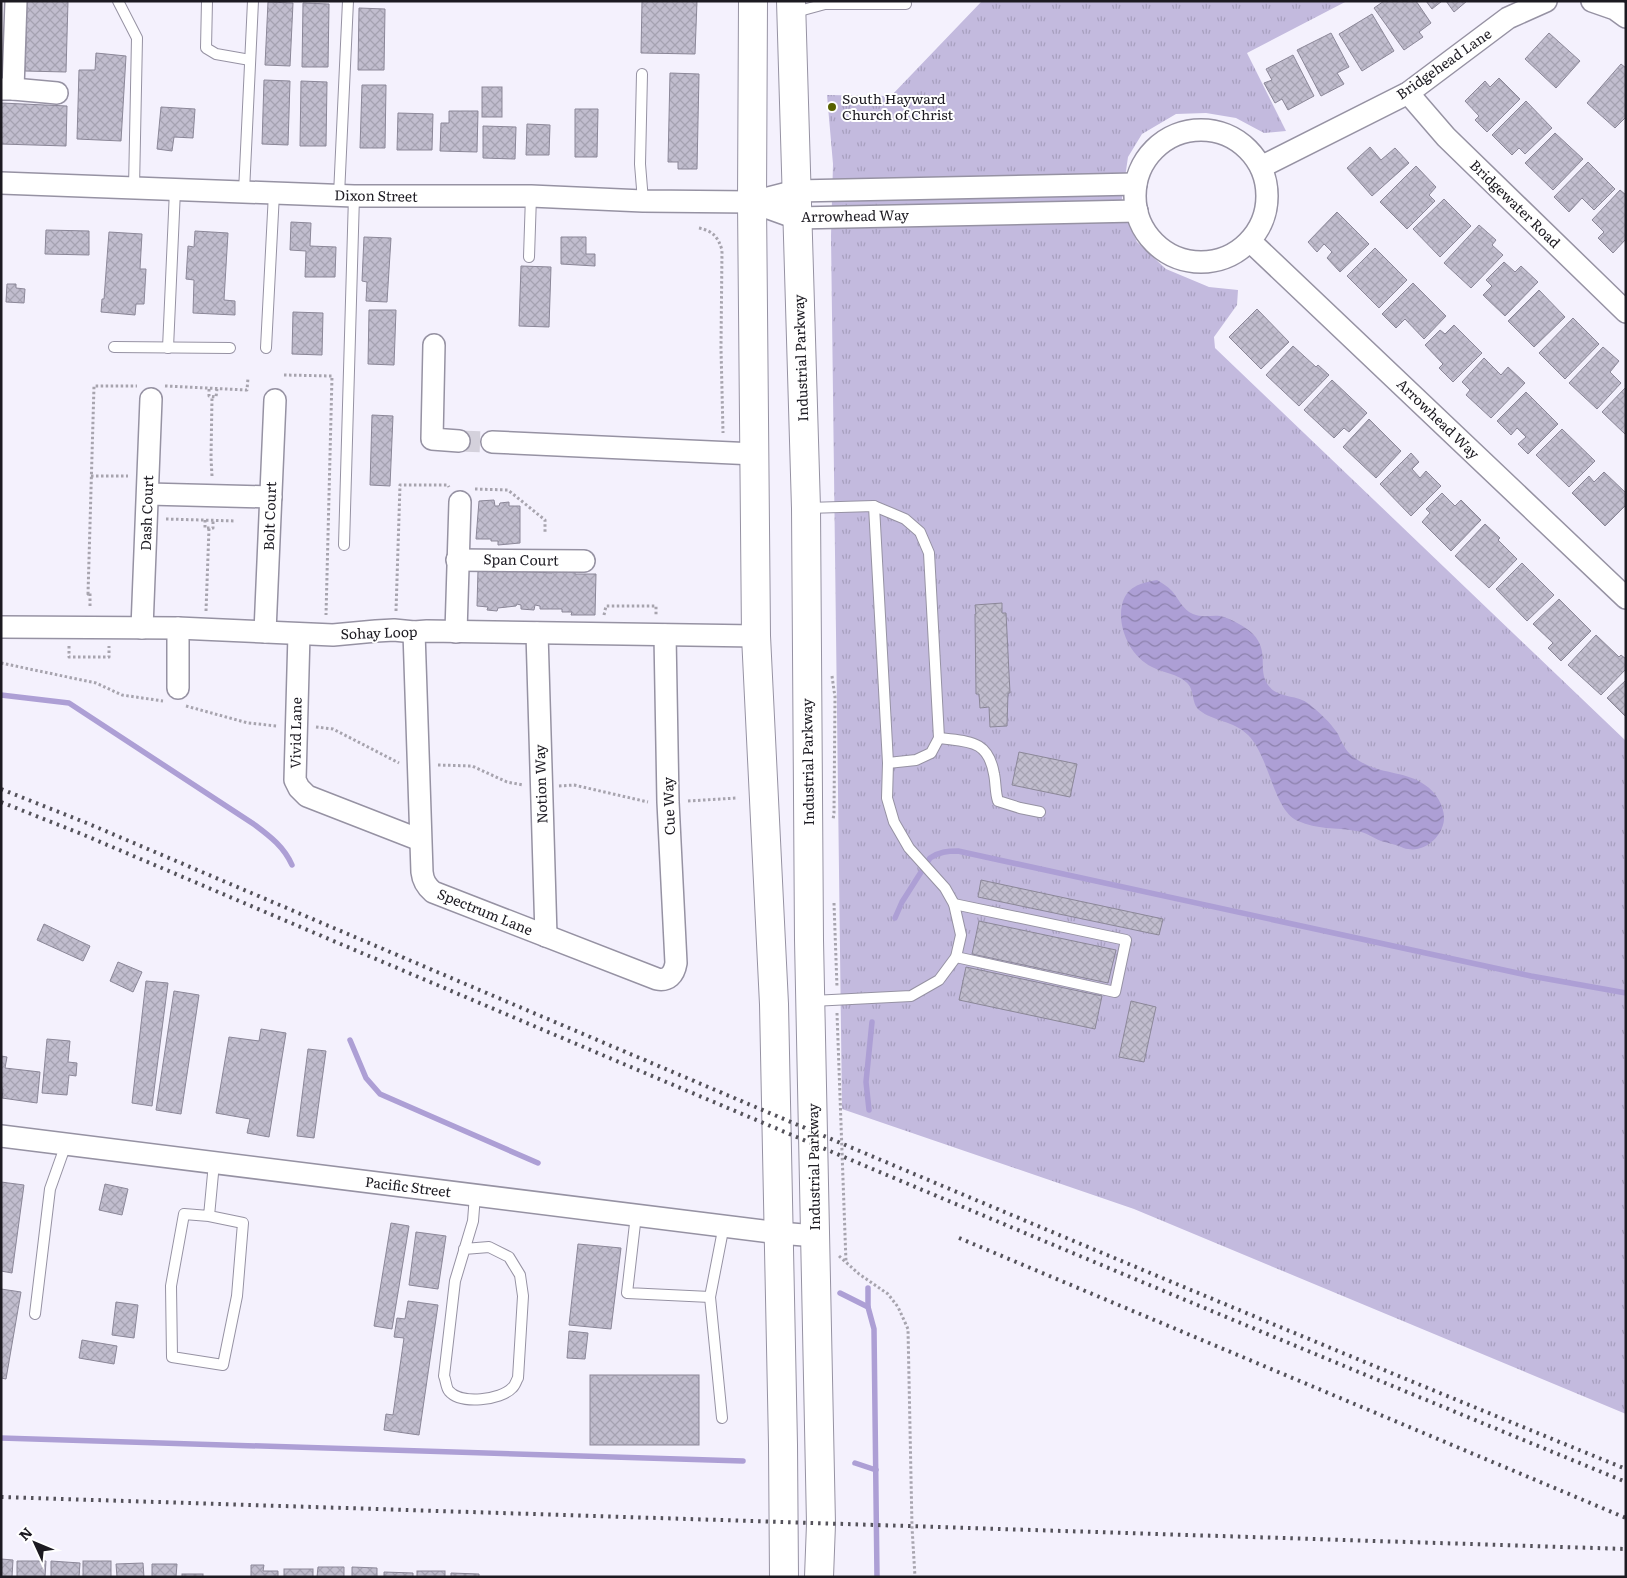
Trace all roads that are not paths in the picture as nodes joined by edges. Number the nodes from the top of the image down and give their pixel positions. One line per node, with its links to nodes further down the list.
1 (16, 1): 14 (street)
2 (118, 1): 20 (lane)
3 (207, 1): 12 (lane)
4 (253, 1): 12 (lane)
5 (348, 1): 24 (lane)
6 (753, 1): 27 (main road)
7 (1546, 1): 16 (street, Bridgehead Lane)
8 (1592, 1): 11 (street)
9 (906, 4): 10 (lane)
10 (791, 7): 28 (main road, Industrial Parkway)
11 (1626, 17)
12 (250, 60): 22 (lane)
13 (642, 74): 26 (lane)
14 (7, 89): 15 (street)
15 (57, 93)
16 (1408, 93): 17 (street, Bridgehead Lane); 32 (street, Bridgewater Road)
17 (1261, 167): 19 (street); 30 (street)
18 (1, 183): 20 (street, Dixon Street)
19 (1136, 184): 28 (street, Arrowhead Way); 29 (street)
20 (134, 188): 21 (street, Dixon Street)
21 (175, 190): 22 (street, Dixon Street); 35 (lane)
22 (244, 192): 23 (street, Dixon Street)
23 (274, 193): 24 (street, Dixon Street); 37 (lane)
24 (346, 196): 25 (street, Dixon Street); 48 (lane)
25 (531, 196): 26 (street, Dixon Street); 31 (lane)
26 (643, 201): 27 (street, Dixon Street)
27 (752, 202): 28 (street, Arrowhead Way); 42 (main road)
28 (796, 205): 29 (street, Arrowhead Way); 47 (main road, Industrial Parkway)
29 (1137, 211): 30 (street)
30 (1250, 241): 51 (street, Arrowhead Way)
31 (529, 257)
32 (1626, 312)
33 (434, 344): 40 (street)
34 (114, 347): 35 (lane)
35 (168, 348): 36 (lane)
36 (230, 348)
37 (266, 348)
38 (150, 390): 43 (street, Dash Court)
39 (274, 400): 44 (street, Bolt Court)
40 (459, 441)
41 (492, 442): 42 (street)
42 (755, 454): 61 (main road)
43 (142, 485): 44 (street); 53 (street, Dash Court)
44 (271, 497): 55 (street, Bolt Court)
45 (460, 502): 49 (street)
46 (874, 506): 47 (lane); 63 (lane); 64 (lane)
47 (806, 508): 71 (main road, Industrial Parkway)
48 (344, 545)
49 (457, 560): 50 (street, Span Court); 57 (street)
50 (584, 561)
51 (1626, 598)
52 (1, 627): 53 (street, Sohay Loop)
53 (142, 628): 54 (street, Sohay Loop)
54 (178, 628): 55 (street, Sohay Loop); 62 (street)
55 (265, 632): 59 (street, Sohay Loop)
56 (414, 632): 57 (street, Sohay Loop); 59 (street, Sohay Loop); 66 (street, Spectrum Lane)
57 (456, 632): 58 (street, Sohay Loop)
58 (537, 633): 60 (street, Sohay Loop); 68 (street, Notion Way)
59 (299, 634): 66 (street, Vivid Lane)
60 (665, 635): 61 (street, Sohay Loop); 70 (street, Cue Way)
61 (756, 636): 79 (main road)
62 (174, 698)
63 (939, 738): 64 (lane); 65 (lane)
64 (888, 763): 67 (lane)
65 (1040, 812)
66 (420, 840): 68 (street, Spectrum Lane)
67 (954, 904): 69 (lane); 69 (lane)
68 (546, 936): 70 (street, Spectrum Lane)
69 (956, 957): 71 (lane)
70 (671, 976)
71 (810, 1002): 80 (main road, Industrial Parkway)
72 (1, 1136): 73 (street, Pacific Street)
73 (66, 1144): 74 (street, Pacific Street); 83 (lane)
74 (214, 1162): 75 (street, Pacific Street); 77 (lane)
75 (475, 1195): 76 (street, Pacific Street); 81 (lane)
76 (636, 1214): 78 (street, Pacific Street); 82 (lane)
77 (209, 1216): 77 (lane)
78 (724, 1225): 79 (street, Pacific Street); 82 (lane)
79 (779, 1233): 80 (street, Pacific Street); 85 (main road)
80 (816, 1236): 86 (main road, Industrial Parkway)
81 (464, 1249): 81 (lane)
82 (710, 1297): 84 (lane)
83 (35, 1314)
84 (722, 1418)
85 (784, 1577)
86 (819, 1577)

